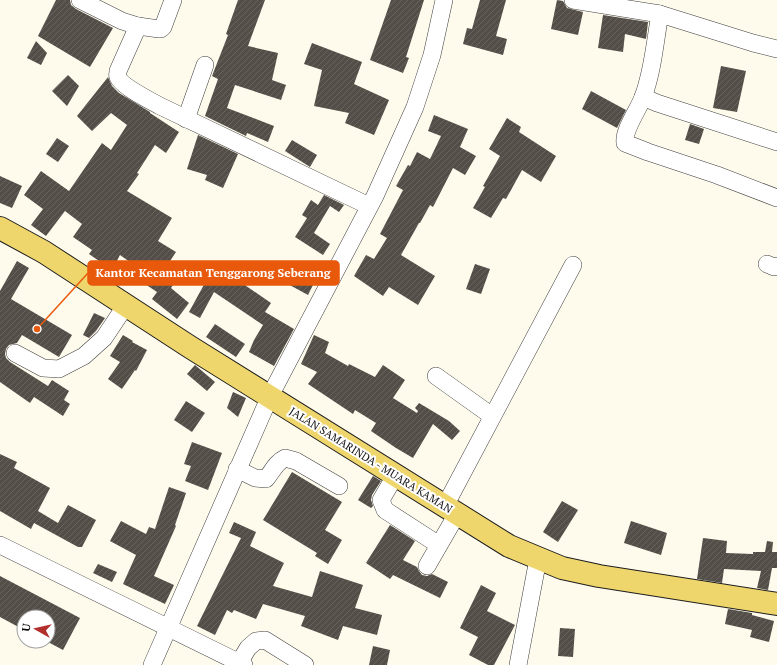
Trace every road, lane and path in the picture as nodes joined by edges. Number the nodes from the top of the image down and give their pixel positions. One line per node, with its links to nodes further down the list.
1 (80, 0): 6 (street)
2 (173, 0): 6 (street)
3 (444, 0): 13 (street)
4 (573, 0): 5 (street)
5 (660, 14): 7 (street); 9 (street)
6 (138, 26): 10 (street)
7 (777, 50)
8 (205, 65): 10 (street)
9 (643, 97): 11 (street); 12 (street)
10 (186, 118): 13 (street)
11 (777, 142)
12 (777, 198)
13 (369, 206): 19 (street)
14 (0, 228): 16 (main road, JALAN SAMARINDA - MUARA KAMAN)
15 (573, 266): 20 (street)
16 (126, 305): 17 (street); 19 (main road, JALAN SAMARINDA - MUARA KAMAN)
17 (15, 353)
18 (436, 376): 20 (street)
19 (270, 396): 21 (street); 22 (main road, JALAN SAMARINDA - MUARA KAMAN)
20 (492, 416): 24 (street)
21 (237, 469): 23 (street); 30 (street)
22 (395, 476): 24 (main road, JALAN SAMARINDA - MUARA KAMAN); 26 (street)
23 (339, 486)
24 (451, 510): 26 (street); 27 (main road, JALAN SAMARINDA - MUARA KAMAN)
25 (0, 545): 30 (street)
26 (439, 545): 28 (street)
27 (538, 559): 29 (main road, JALAN SAMARINDA - MUARA KAMAN); 34 (street)
28 (427, 566)
29 (777, 604)
30 (167, 628): 31 (street); 32 (street)
31 (242, 664): 33 (street)
32 (152, 665)
33 (304, 665)
34 (518, 665)

